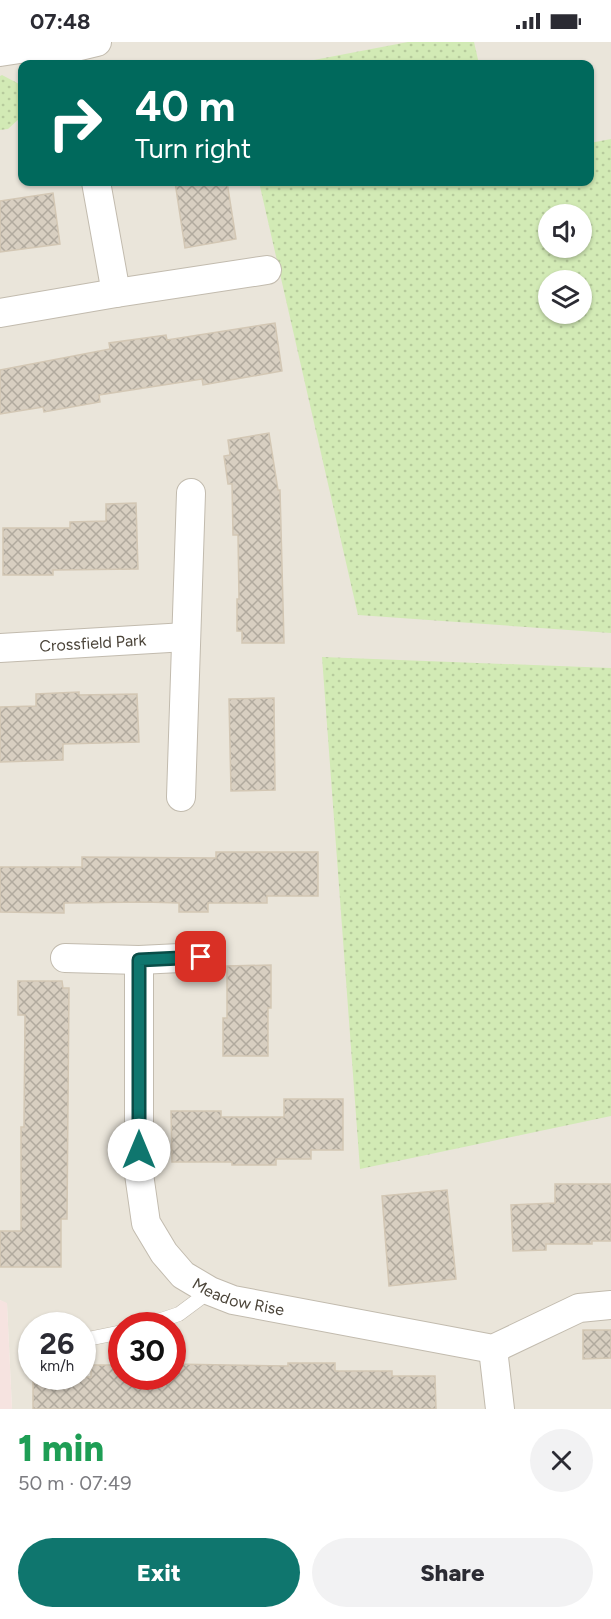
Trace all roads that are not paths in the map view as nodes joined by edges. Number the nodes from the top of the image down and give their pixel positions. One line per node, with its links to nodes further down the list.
1 (0, 52): 2 (street)
2 (82, 52)
3 (97, 186): 5 (street)
4 (267, 270): 5 (street)
5 (116, 293): 6 (street)
6 (0, 313)
7 (191, 493): 8 (street)
8 (186, 637): 9 (street, Crossfield Park); 10 (street)
9 (0, 648)
10 (181, 797)
11 (201, 957): 13 (street)
12 (65, 958): 13 (street)
13 (139, 960): 14 (street, Meadow Rise)
14 (210, 1291): 16 (lane); 17 (street, Meadow Rise)
15 (611, 1305): 17 (street)
16 (182, 1312)
17 (493, 1349): 18 (street)
18 (500, 1409)

